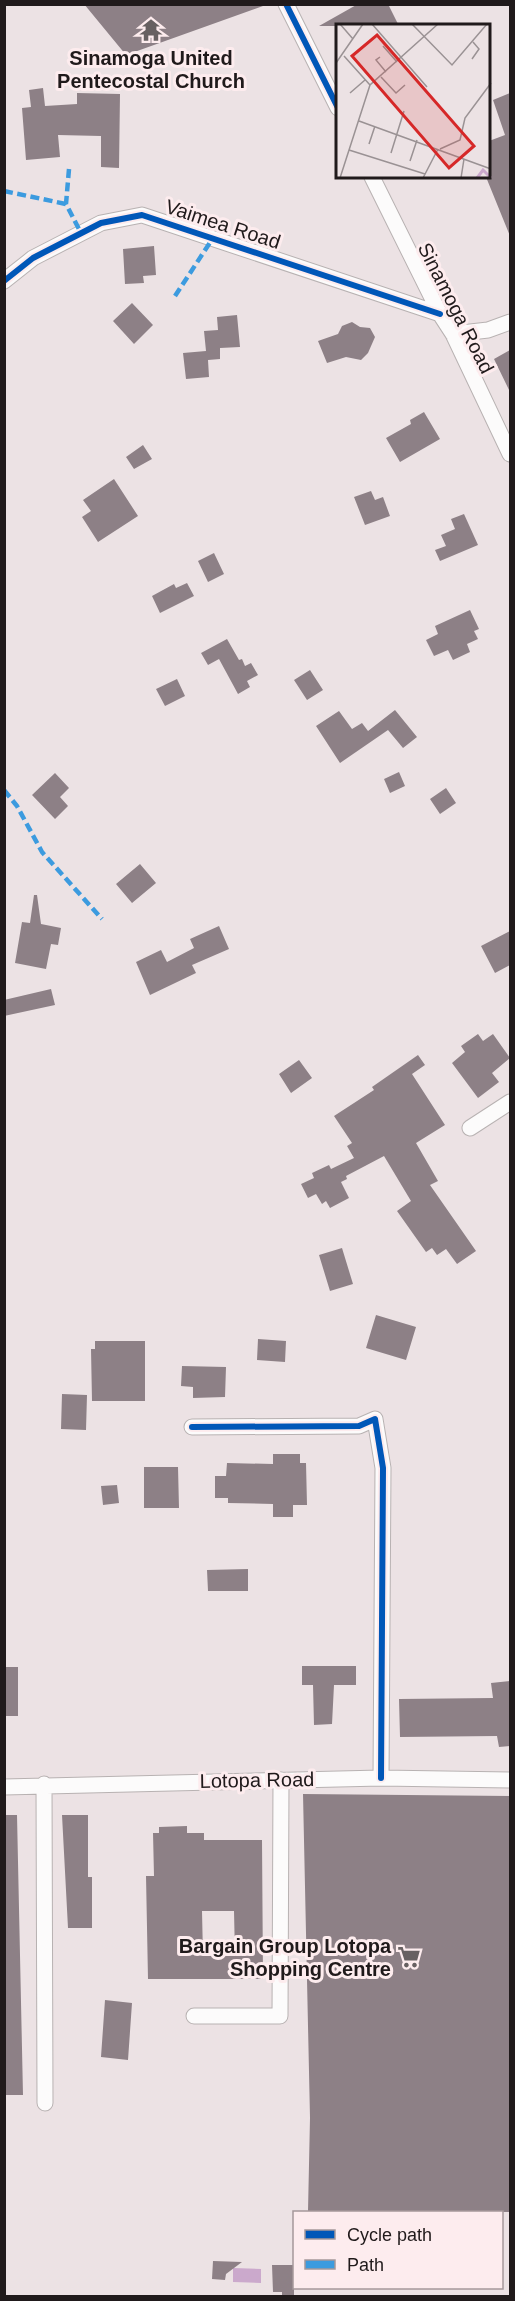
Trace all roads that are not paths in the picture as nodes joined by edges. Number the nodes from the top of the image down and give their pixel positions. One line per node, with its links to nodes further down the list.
1 (286, 4): 2 (street)
2 (336, 104)
3 (372, 178): 5 (street, Sinamoga Road)
4 (4, 281): 5 (street, Vaimea Road)
5 (440, 314): 7 (street, Sinamoga Road)
6 (510, 322): 7 (street)
7 (453, 334): 8 (street, Sinamoga Road)
8 (510, 454)
9 (510, 1102): 10 (street)
10 (470, 1128)
11 (192, 1427): 12 (street)
12 (381, 1778): 13 (street, Lotopa Road); 14 (street, Lotopa Road)
13 (281, 1780): 15 (street, Lotopa Road); 17 (street)
14 (510, 1780)
15 (44, 1784): 16 (street, Lotopa Road); 18 (street)
16 (4, 1787)
17 (194, 2016)
18 (45, 2103)

